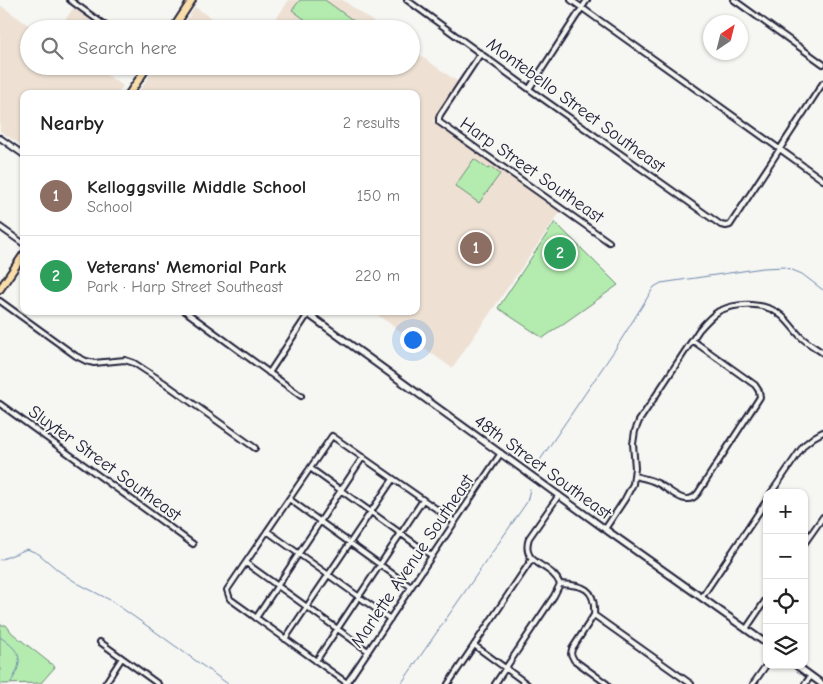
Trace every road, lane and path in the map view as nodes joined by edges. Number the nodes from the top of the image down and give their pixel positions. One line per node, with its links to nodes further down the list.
1 (70, 0): 8 (street)
2 (192, 0): 9 (main road)
3 (408, 0): 10 (street, Montebello Street Southeast)
4 (571, 0): 7 (street)
5 (588, 0): 7 (street)
6 (734, 0): 11 (street)
7 (582, 8): 14 (street); 17 (street)
8 (98, 20)
9 (179, 20)
10 (481, 53): 14 (street, Montebello Street Southeast); 22 (street, Harp Street Southeast)
11 (823, 64)
12 (142, 75): 15 (main road)
13 (823, 83): 17 (street)
14 (529, 89): 17 (street, Montebello Street Southeast)
15 (133, 90)
16 (0, 138): 18 (street)
17 (779, 150): 19 (street)
18 (20, 152)
19 (823, 180)
20 (0, 227): 21 (street)
21 (20, 241)
22 (609, 242)
23 (20, 260): 24 (main road)
24 (0, 289)
25 (0, 300): 26 (street)
26 (20, 315)
27 (20, 315): 37 (street)
28 (191, 315): 33 (street)
29 (306, 315): 33 (street)
30 (312, 315): 38 (street, 48th Street Southeast)
31 (692, 340): 32 (street); 41 (street); 41 (street)
32 (823, 353)
33 (269, 373): 34 (street)
34 (301, 396)
35 (0, 404): 58 (street, Sluyter Street Southeast)
36 (823, 432): 43 (street)
37 (255, 448)
38 (501, 453): 45 (street, 48th Street Southeast); 52 (street, Marlette Avenue Southeast)
39 (363, 457): 40 (street); 42 (street); 44 (street)
40 (310, 468): 44 (street); 46 (street)
41 (634, 476): 53 (street)
42 (393, 479): 47 (street); 49 (street)
43 (774, 489)
44 (341, 490): 49 (street); 51 (street)
45 (558, 495): 53 (street, 48th Street Southeast); 61 (street)
46 (289, 499): 51 (street); 54 (street)
47 (423, 500): 52 (street); 55 (street)
48 (763, 506): 69 (street)
49 (371, 512): 55 (street); 57 (street)
50 (823, 517): 56 (street)
51 (320, 521): 57 (street); 59 (street)
52 (455, 522): 60 (street, Marlette Avenue Southeast)
53 (605, 529): 69 (street, 48th Street Southeast)
54 (267, 531): 59 (street); 62 (street)
55 (401, 534): 60 (street); 63 (street)
56 (808, 538)
57 (350, 543): 63 (street); 64 (street)
58 (194, 544)
59 (298, 553): 64 (street); 66 (street)
60 (432, 556): 67 (street, Marlette Avenue Southeast)
61 (532, 559): 65 (street); 80 (street)
62 (246, 563): 66 (street); 73 (street)
63 (380, 565): 67 (street); 68 (street)
64 (328, 575): 68 (street); 71 (street)
65 (560, 584): 72 (street); 84 (street)
66 (277, 586): 71 (street); 73 (street)
67 (411, 587): 74 (street, Marlette Avenue Southeast)
68 (359, 597): 74 (street); 75 (street)
69 (702, 597): 76 (street, 48th Street Southeast)
70 (763, 604): 76 (street)
71 (307, 607): 75 (street); 77 (street)
72 (594, 615): 94 (street); 95 (street)
73 (256, 618): 77 (street)
74 (390, 619): 81 (street, Marlette Avenue Southeast)
75 (337, 629): 81 (street); 83 (street)
76 (746, 629): 78 (street, 48th Street Southeast)
77 (285, 639): 83 (street)
78 (763, 641)
79 (100, 642): 82 (street)
80 (474, 645): 84 (street); 91 (street)
81 (368, 651): 90 (street, Marlette Avenue Southeast)
82 (122, 658): 88 (street); 89 (street)
83 (316, 661): 90 (street)
84 (506, 668): 92 (street); 93 (street)
85 (764, 669): 96 (street)
86 (801, 669): 87 (street)
87 (811, 676): 97 (street); 98 (street)
88 (105, 684)
89 (158, 684)
90 (346, 684)
91 (448, 684)
92 (495, 684)
93 (527, 684)
94 (607, 684)
95 (692, 684)
96 (753, 684)
97 (805, 684)
98 (822, 684)

